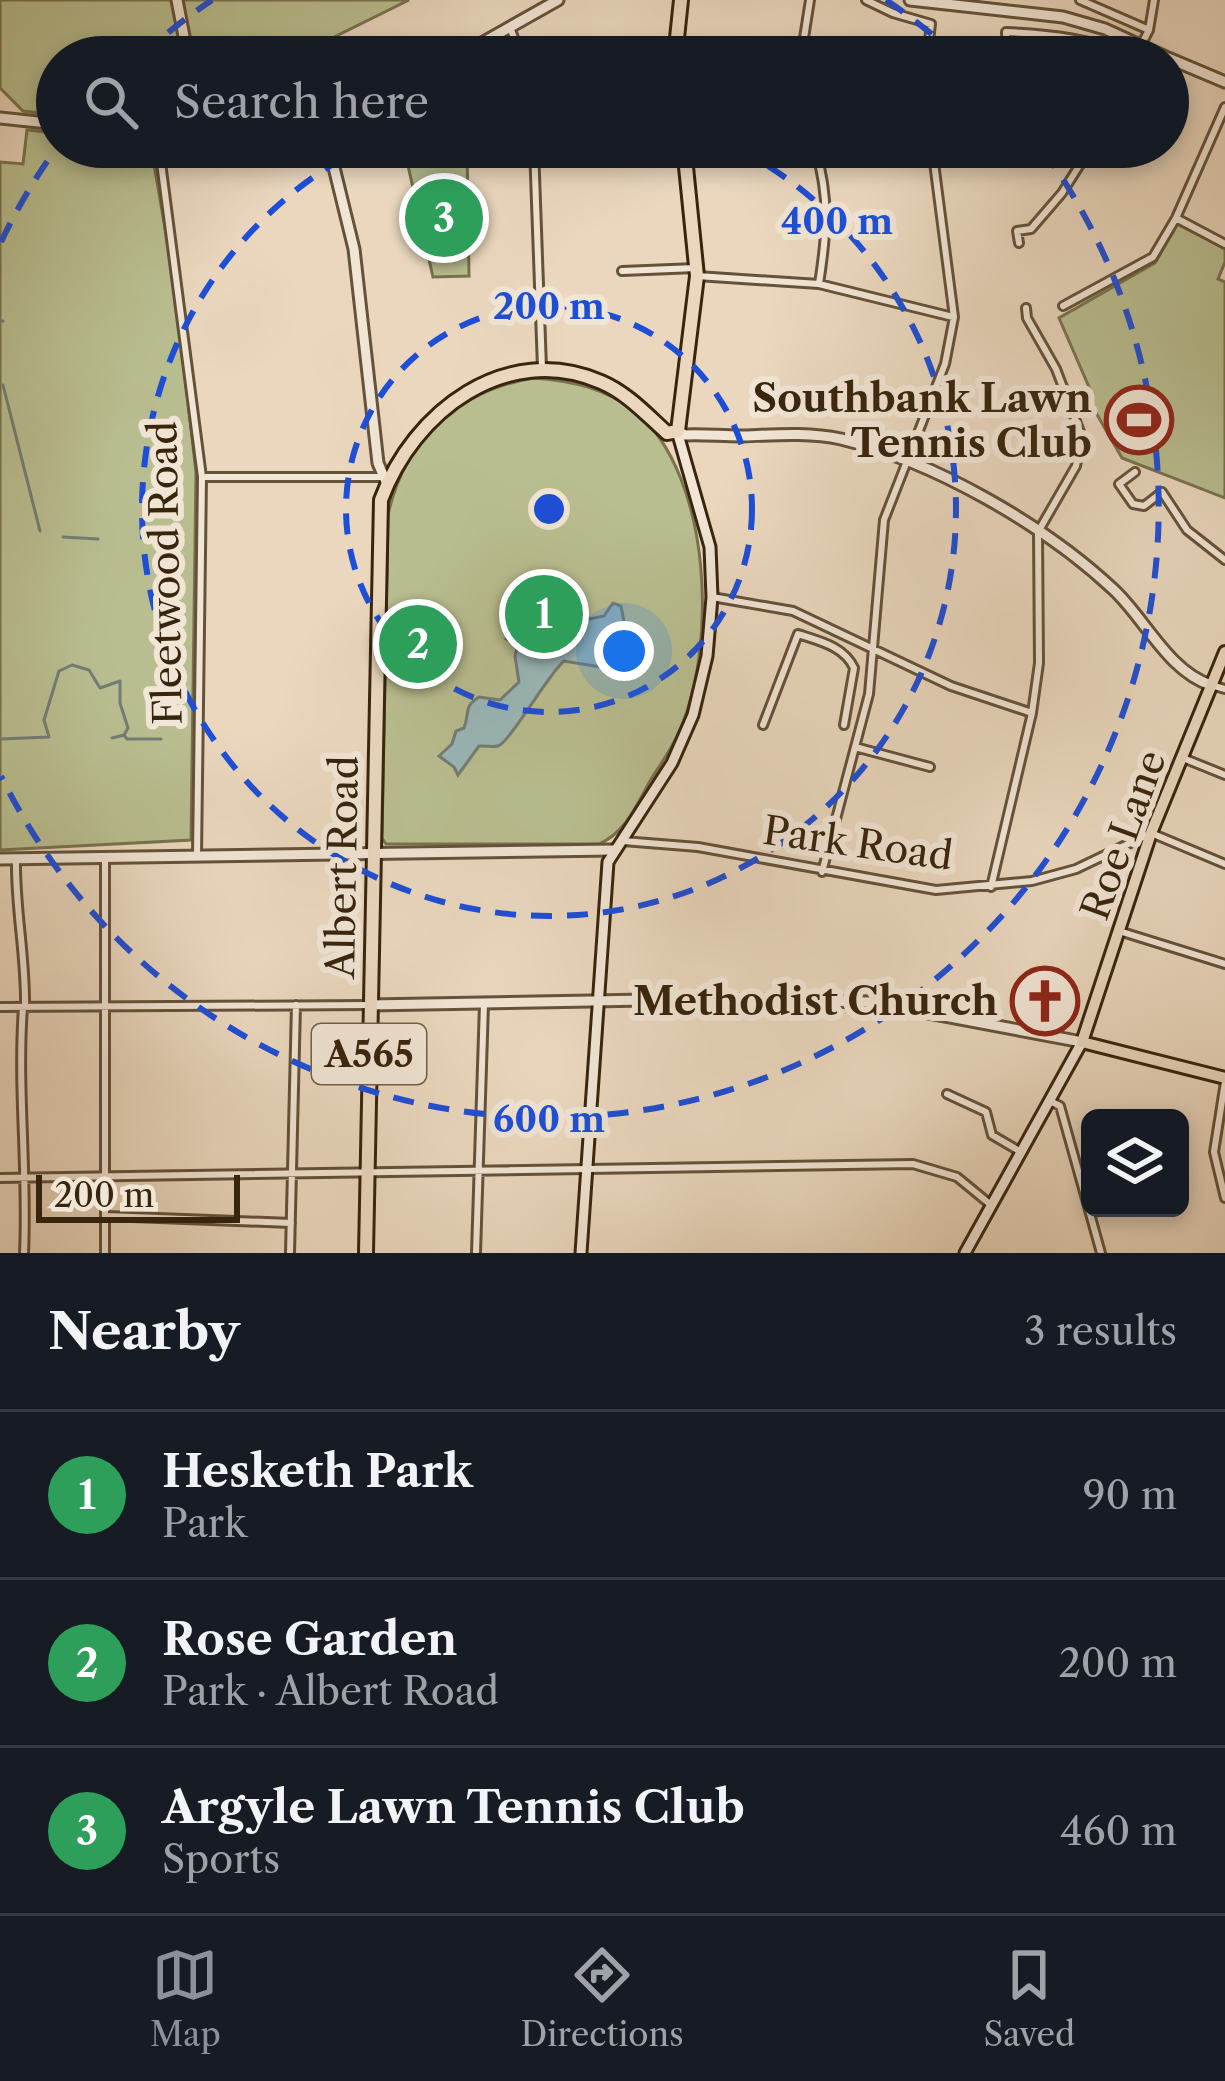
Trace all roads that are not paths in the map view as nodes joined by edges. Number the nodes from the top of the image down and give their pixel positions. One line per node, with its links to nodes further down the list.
1 (177, 0): 11 (street)
2 (558, 0): 9 (street)
3 (681, 0): 14 (highway)
4 (810, 0): 15 (street)
5 (866, 0): 16 (street)
6 (910, 0): 19 (street)
7 (1080, 0): 10 (street)
8 (1154, 0): 10 (street)
9 (510, 27): 12 (street); 13 (street)
10 (1149, 30): 20 (street)
11 (184, 36)
12 (494, 36)
13 (513, 36)
14 (677, 36)
15 (804, 36)
16 (930, 36)
17 (1006, 36): 18 (street)
18 (1058, 36)
19 (1119, 36)
20 (1147, 36)
21 (1189, 66): 22 (street)
22 (1225, 82)
23 (1225, 107): 33 (street)
24 (0, 118): 25 (street)
25 (36, 122)
26 (162, 168): 48 (street, Fleetwood Road)
27 (333, 168): 44 (street)
28 (535, 168): 42 (street)
29 (686, 168): 37 (highway)
30 (821, 168): 38 (street)
31 (935, 168): 41 (street)
32 (1078, 168): 34 (street)
33 (1176, 218): 35 (street); 39 (street)
34 (1019, 243)
35 (1225, 244)
36 (622, 271): 37 (street)
37 (697, 272): 38 (street); 43 (highway)
38 (819, 284): 41 (street)
39 (1064, 306)
40 (1016, 309): 50 (street)
41 (954, 317): 45 (street)
42 (542, 368): 43 (highway, A565); 46 (highway, A565)
43 (672, 425): 45 (street); 52 (street)
44 (379, 452): 46 (street); 49 (street)
45 (907, 461): 50 (street); 57 (street)
46 (396, 464): 49 (highway, A565)
47 (1135, 472): 51 (street)
48 (202, 477): 49 (street); 73 (street, Fleetwood Road)
49 (384, 480): 72 (highway, Albert Road / A565)
50 (1038, 532): 59 (street); 61 (street)
51 (1225, 560)
52 (712, 597): 53 (street); 71 (street)
53 (802, 614): 54 (street); 55 (street)
54 (838, 629): 56 (street); 57 (street)
55 (798, 634): 56 (street); 65 (street)
56 (830, 645): 62 (street)
57 (872, 646): 61 (street); 63 (street)
58 (1225, 652): 59 (main road, Roe Lane)
59 (1211, 685): 60 (street); 67 (main road, Roe Lane)
60 (1225, 689)
61 (1032, 713): 79 (street)
62 (846, 714): 63 (street); 64 (street)
63 (863, 718): 66 (street)
64 (844, 724)
65 (763, 725)
66 (855, 747): 68 (street); 78 (street)
67 (1183, 758): 69 (street); 70 (main road, Roe Lane)
68 (930, 767)
69 (1225, 775)
70 (1151, 833): 77 (street); 79 (street, Park Road); 80 (main road, Roe Lane)
71 (616, 845): 72 (street, Park Road); 78 (street, Park Road); 82 (street)
72 (372, 855): 73 (street, Park Road); 85 (highway, Albert Road / A565)
73 (197, 856): 74 (street, Park Road)
74 (105, 858): 76 (street, Park Road); 88 (street)
75 (0, 859): 76 (street, Park Road)
76 (16, 859): 87 (street)
77 (1225, 864)
78 (822, 872): 79 (street, Park Road)
79 (991, 888)
80 (1119, 931): 81 (street); 89 (main road, Roe Lane)
81 (1225, 964)
82 (598, 1003): 83 (street); 89 (street); 94 (street)
83 (484, 1004): 85 (street); 95 (street)
84 (296, 1005): 85 (street); 88 (street); 96 (street)
85 (370, 1005): 97 (highway, Albert Road / A565)
86 (0, 1007): 87 (street)
87 (24, 1007): 88 (street); 100 (street)
88 (106, 1008): 98 (street)
89 (1082, 1042): 90 (main road); 92 (street)
90 (1225, 1080): 101 (street)
91 (947, 1094): 93 (street)
92 (1050, 1101): 93 (street); 112 (street)
93 (1021, 1152): 102 (street)
94 (586, 1168): 95 (street); 102 (street); 110 (street)
95 (481, 1169): 97 (street); 109 (street)
96 (293, 1173): 97 (street); 98 (street); 104 (street)
97 (367, 1173): 108 (highway, Albert Road / A565)
98 (107, 1174): 100 (street); 103 (street)
99 (0, 1178): 100 (street)
100 (25, 1178): 105 (street)
101 (1225, 1198)
102 (991, 1205): 111 (street)
103 (106, 1216): 104 (street); 106 (street)
104 (291, 1223): 107 (street)
105 (24, 1253)
106 (105, 1253)
107 (290, 1253)
108 (366, 1253)
109 (476, 1253)
110 (581, 1253)
111 (965, 1253)
112 (1101, 1253)

